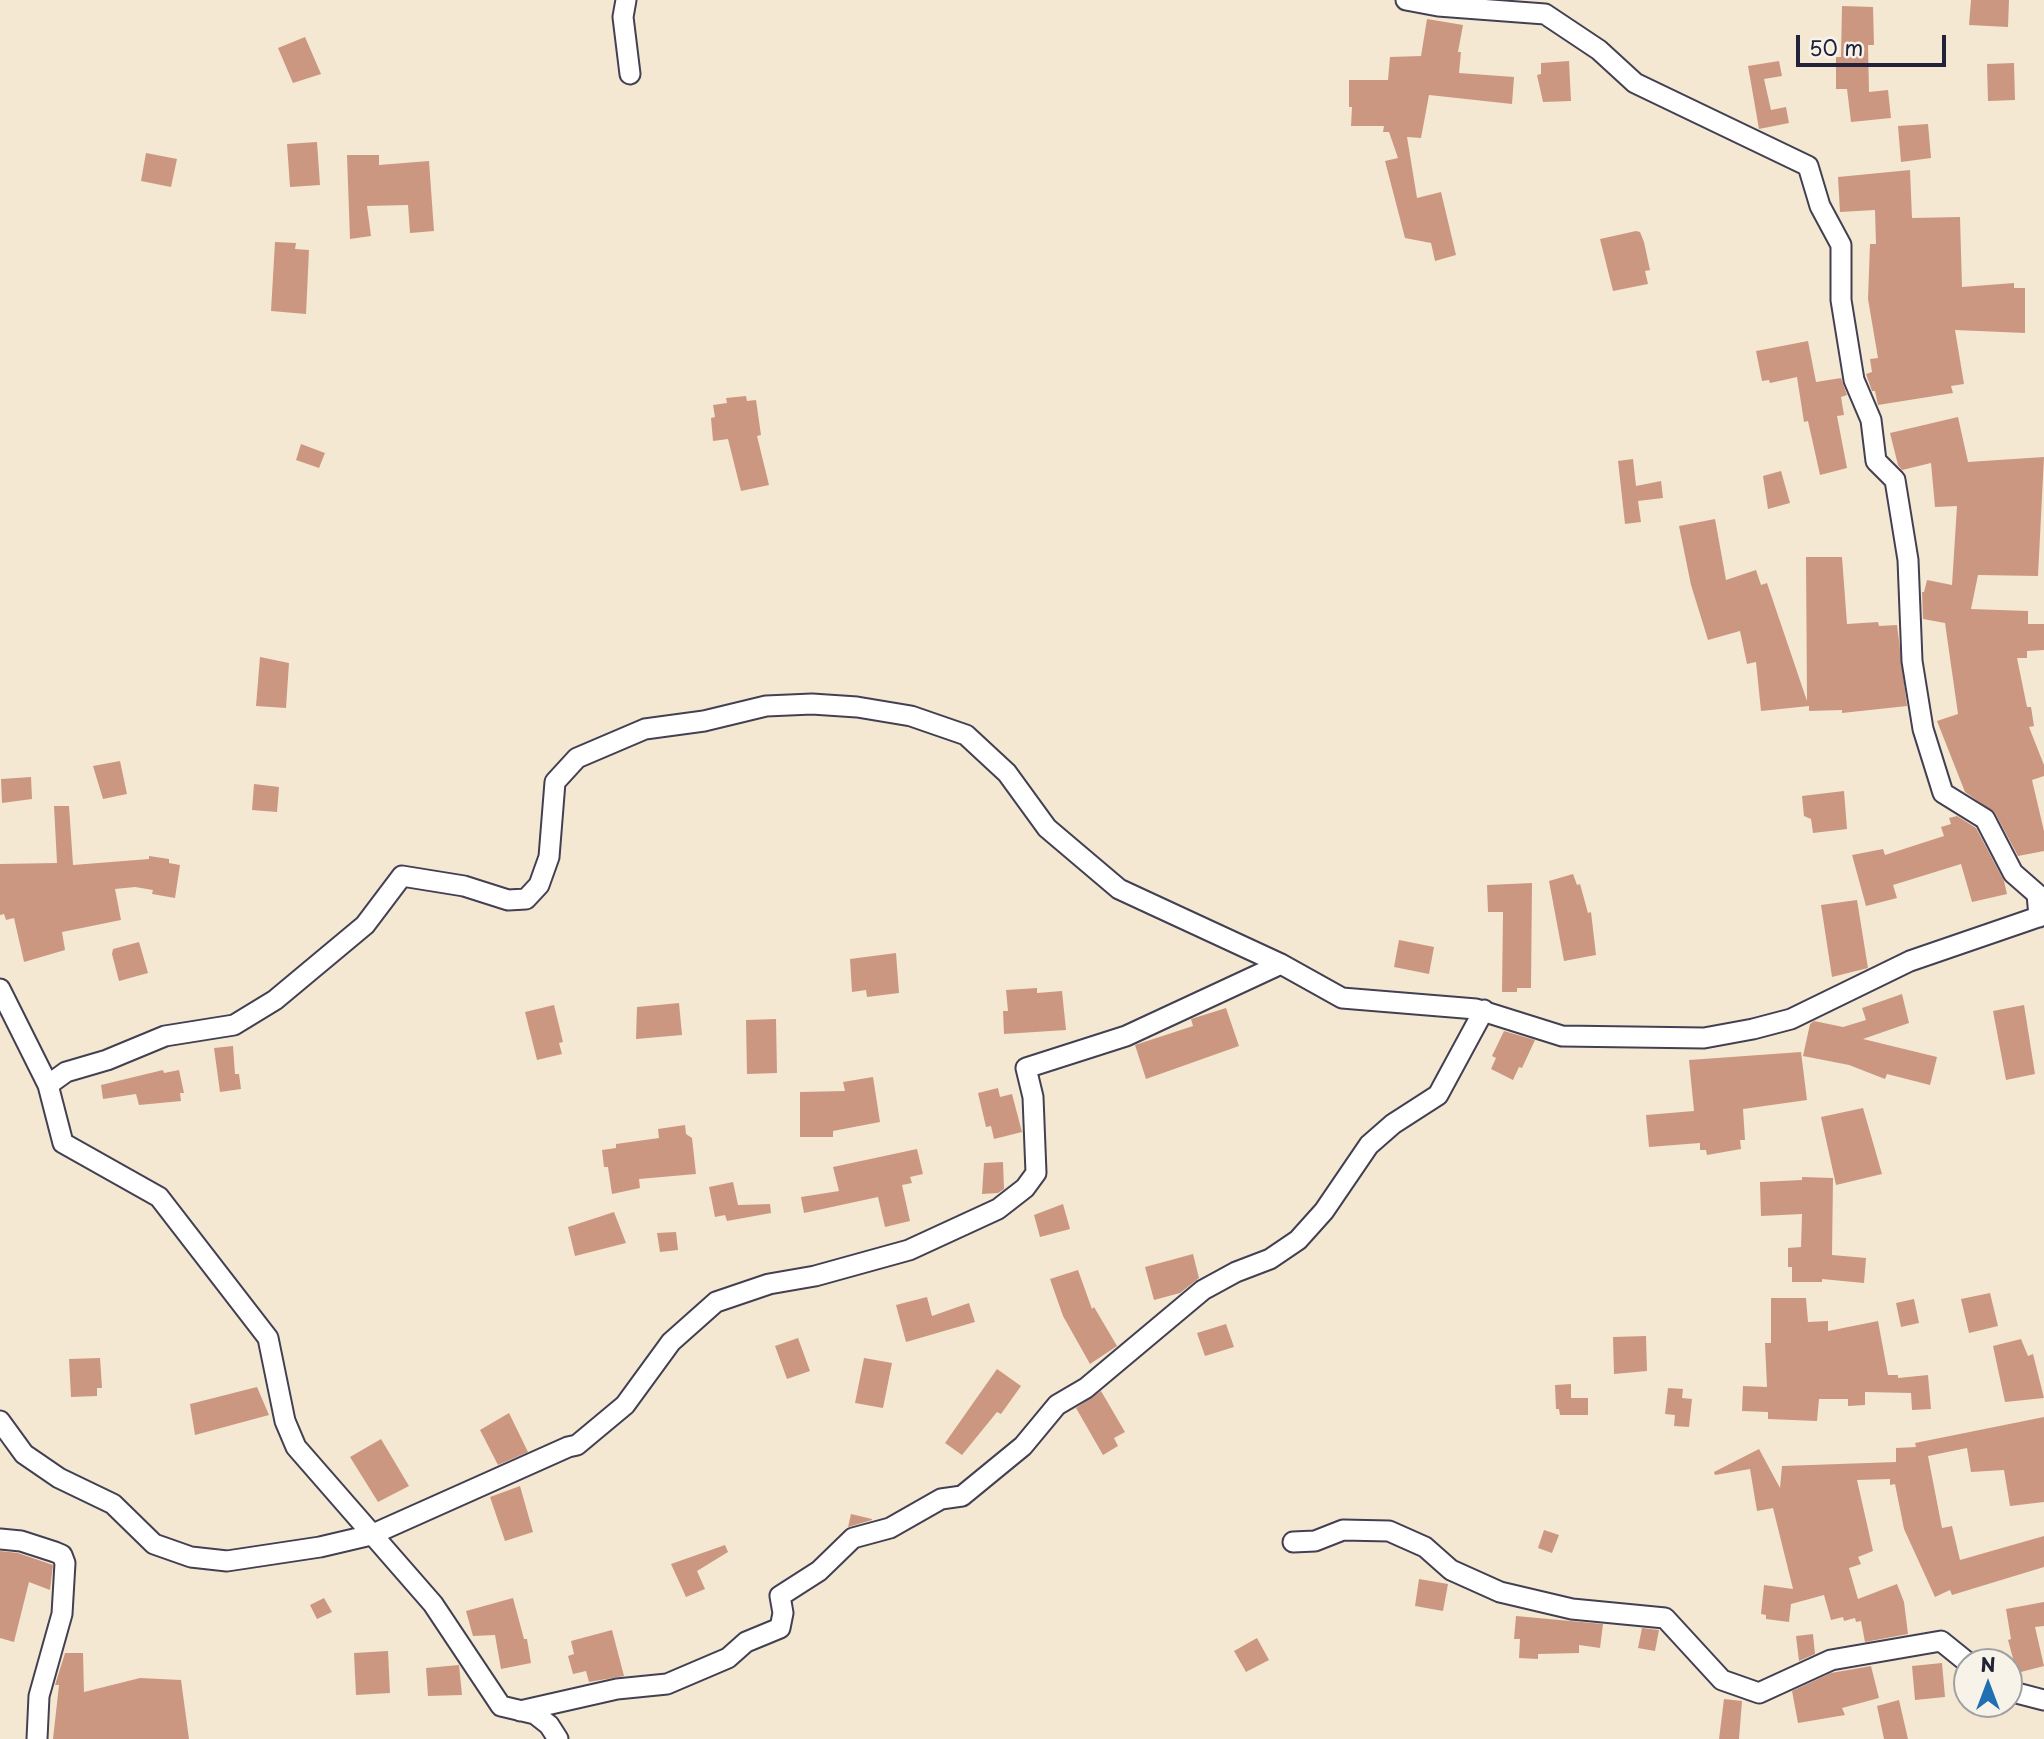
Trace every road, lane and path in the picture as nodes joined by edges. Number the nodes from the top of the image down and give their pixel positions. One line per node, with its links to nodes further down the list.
1 (626, 0): 3 (street)
2 (1406, 0): 4 (street)
3 (630, 74)
4 (2042, 916): 7 (street)
5 (1281, 964): 7 (street); 8 (street); 10 (street)
6 (0, 989): 8 (street)
7 (1484, 1010): 16 (street)
8 (48, 1085): 10 (street)
9 (0, 1420): 10 (street)
10 (371, 1535): 16 (street)
11 (0, 1539): 17 (street)
12 (1293, 1542): 13 (street)
13 (1953, 1651)
14 (2023, 1695): 15 (street)
15 (2044, 1700)
16 (520, 1711): 18 (street)
17 (37, 1739)
18 (558, 1739)

